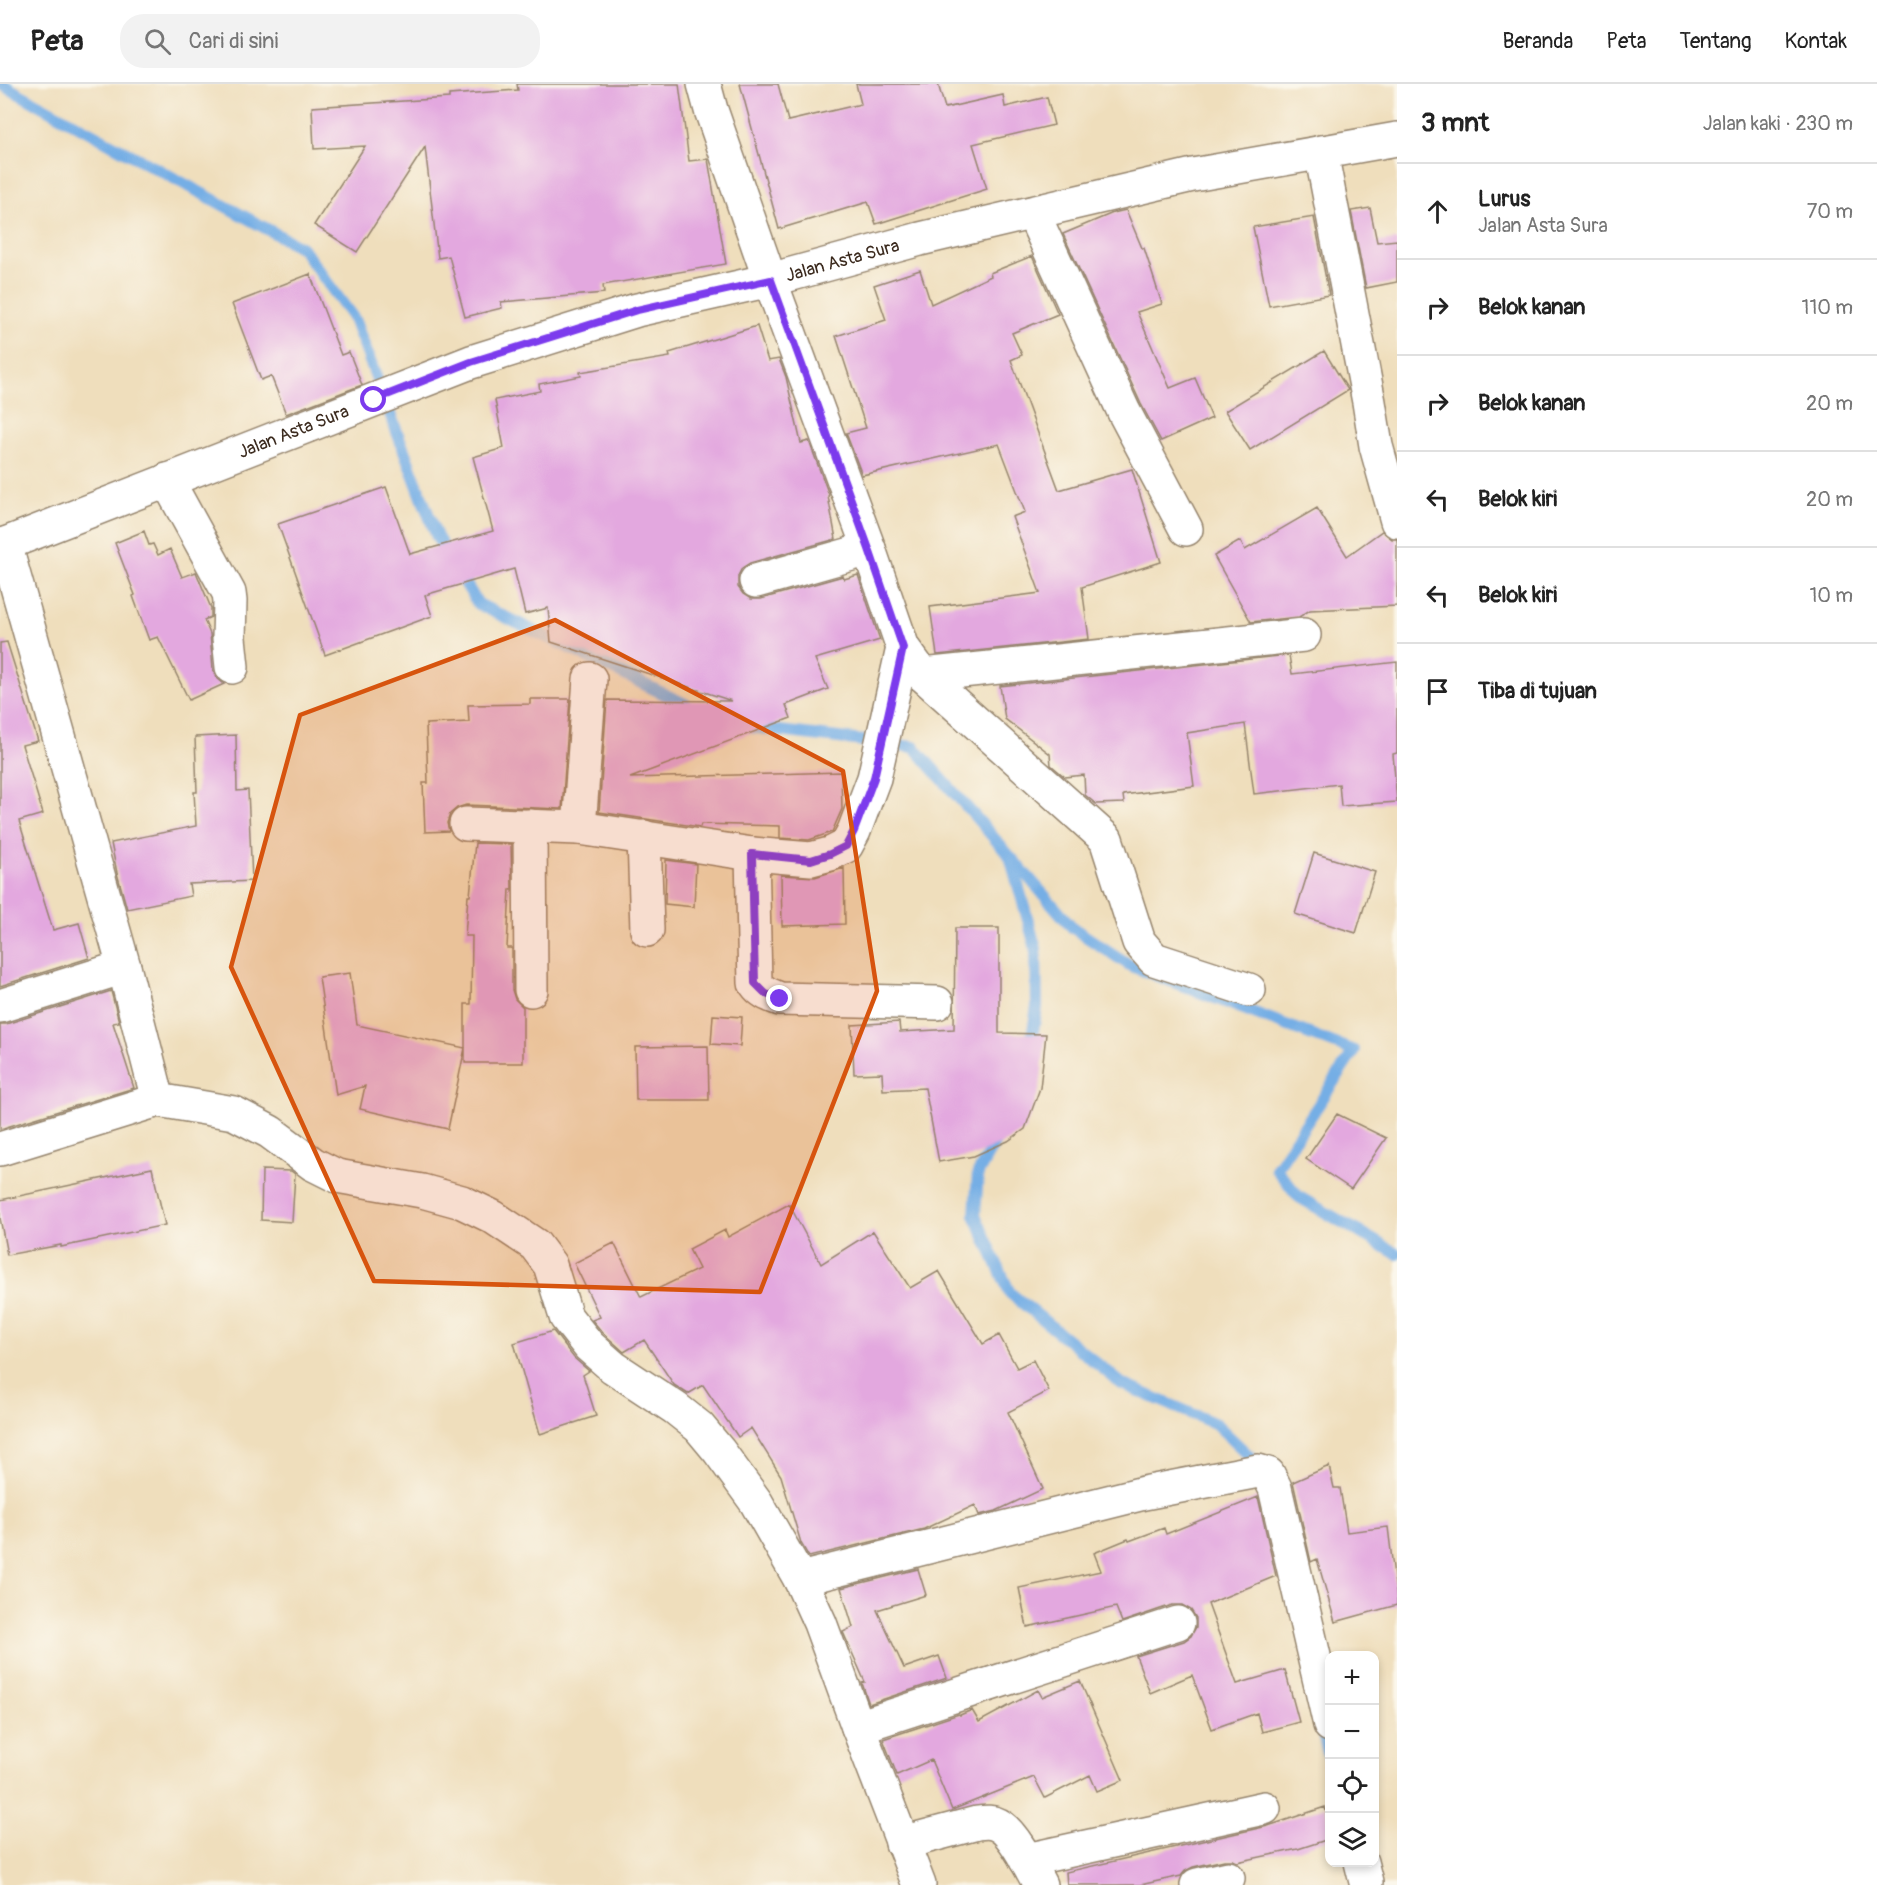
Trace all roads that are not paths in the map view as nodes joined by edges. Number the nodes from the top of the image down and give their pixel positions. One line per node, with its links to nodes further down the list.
1 (704, 84): 5 (street)
2 (1397, 139): 3 (street, Jalan Asta Sura)
3 (1321, 152): 4 (street, Jalan Asta Sura); 7 (street)
4 (1033, 213): 5 (street, Jalan Asta Sura); 8 (street)
5 (771, 280): 6 (street, Jalan Asta Sura); 10 (street)
6 (167, 480): 9 (street, Jalan Asta Sura); 14 (street)
7 (1397, 521)
8 (1186, 529)
9 (2, 545): 23 (street)
10 (869, 549): 11 (street); 13 (street)
11 (756, 581)
12 (1304, 635): 15 (street)
13 (903, 648): 15 (street); 21 (street)
14 (232, 667)
15 (923, 675): 25 (street)
16 (590, 679): 19 (street)
17 (466, 824): 18 (street)
18 (530, 826): 19 (street); 24 (street)
19 (579, 828): 20 (street)
20 (644, 837): 21 (street); 22 (street)
21 (752, 854): 26 (street)
22 (647, 930)
23 (124, 968): 27 (street); 28 (street)
24 (531, 990)
25 (1249, 990)
26 (937, 1003)
27 (0, 1006)
28 (158, 1100): 29 (street); 30 (street)
29 (0, 1149)
30 (800, 1578): 32 (street); 33 (street)
31 (1178, 1623): 33 (street)
32 (1325, 1707)
33 (858, 1727): 35 (street)
34 (1263, 1808): 36 (street)
35 (902, 1843): 36 (street); 38 (street)
36 (1033, 1873)
37 (1228, 1878): 39 (street)
38 (919, 1885)
39 (1197, 1885)

